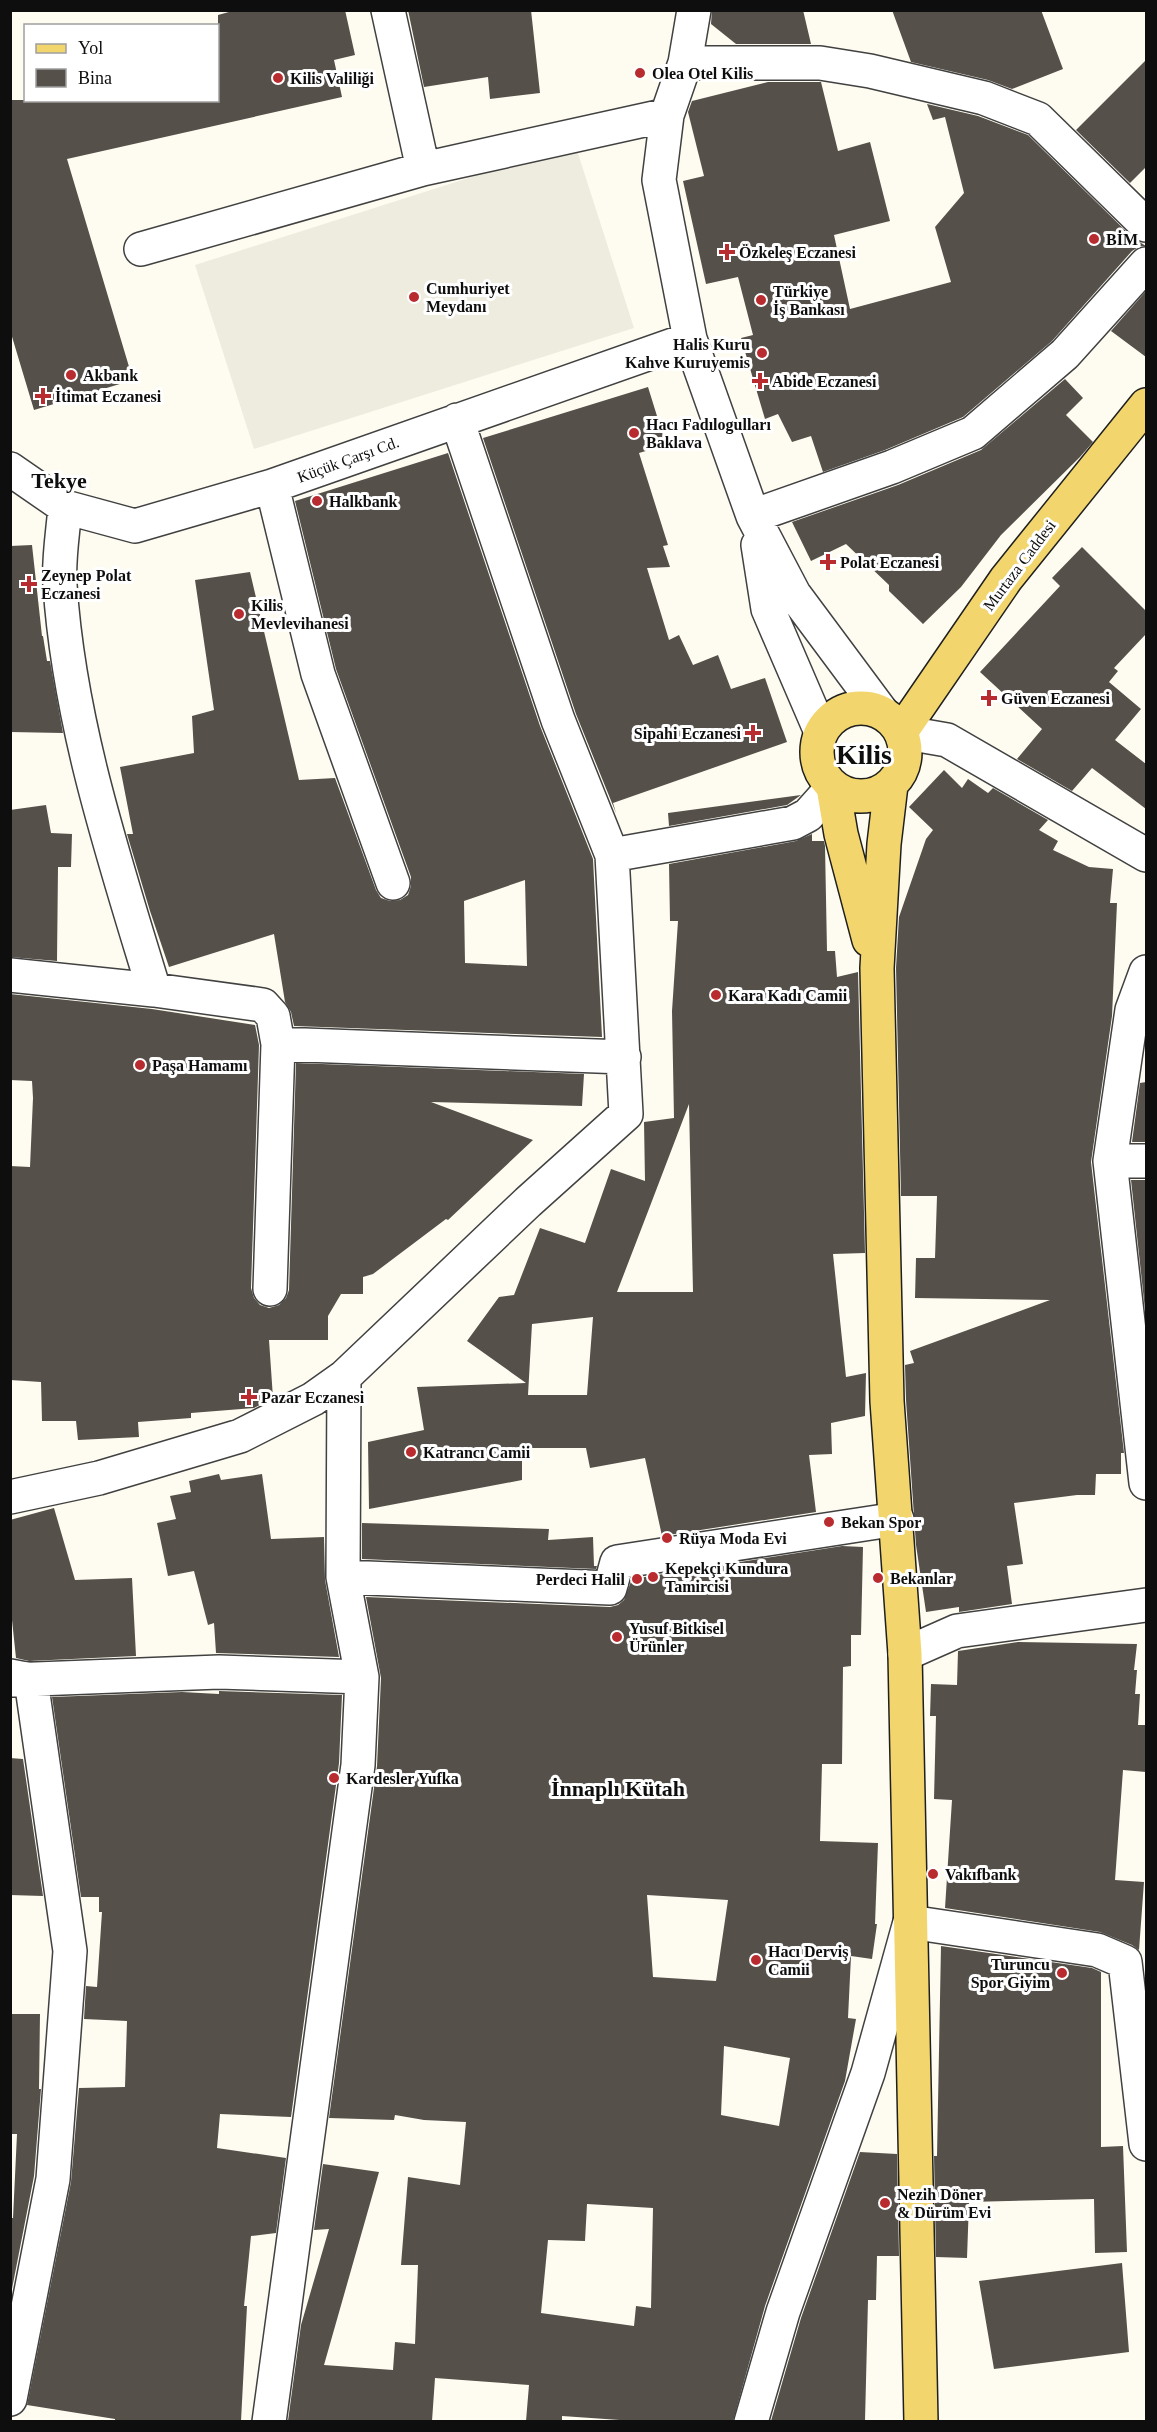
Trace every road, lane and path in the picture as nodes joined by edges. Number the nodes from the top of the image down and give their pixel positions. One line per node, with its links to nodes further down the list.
1 (388, 10): 5 (street)
2 (694, 10): 3 (street)
3 (685, 63): 4 (street); 6 (street)
4 (667, 115): 5 (street); 9 (street)
5 (423, 169): 7 (street)
6 (1146, 225)
7 (141, 249)
8 (1146, 264): 15 (street)
9 (690, 339): 11 (street, Küçük Çarşı Cd.); 15 (street)
10 (1146, 405): 16 (main road, Murtaza Caddesi)
11 (456, 420): 13 (street, Küçük Çarşı Cd.); 20 (street)
12 (10, 469): 14 (street, Küçük Çarşı Cd.)
13 (273, 486): 14 (street, Küçük Çarşı Cd.); 22 (street)
14 (65, 507): 26 (street)
15 (753, 516): 16 (street); 17 (street)
16 (891, 721): 17 (main road); 18 (main road); 21 (street)
17 (821, 732): 19 (main road)
18 (891, 785): 19 (main road); 23 (main road)
19 (833, 787): 20 (street); 23 (main road)
20 (612, 855): 28 (street)
21 (1146, 855)
22 (393, 883)
23 (877, 968): 35 (main road)
24 (1146, 972): 29 (street)
25 (10, 975): 26 (street)
26 (154, 990): 27 (street)
27 (278, 1044): 28 (street); 31 (street)
28 (624, 1057): 32 (street)
29 (1110, 1161): 30 (street); 33 (street)
30 (1146, 1161)
31 (270, 1289)
32 (344, 1377): 34 (street); 36 (street)
33 (1146, 1484)
34 (10, 1497)
35 (897, 1519): 36 (street); 38 (main road)
36 (344, 1577): 39 (street)
37 (1146, 1605): 38 (street)
38 (905, 1654): 41 (main road)
39 (362, 1677): 40 (street); 44 (street)
40 (17, 1678): 43 (street)
41 (910, 1922): 42 (street); 45 (street); 46 (main road)
42 (1146, 2144)
43 (10, 2399)
44 (269, 2421)
45 (751, 2421)
46 (921, 2421)

